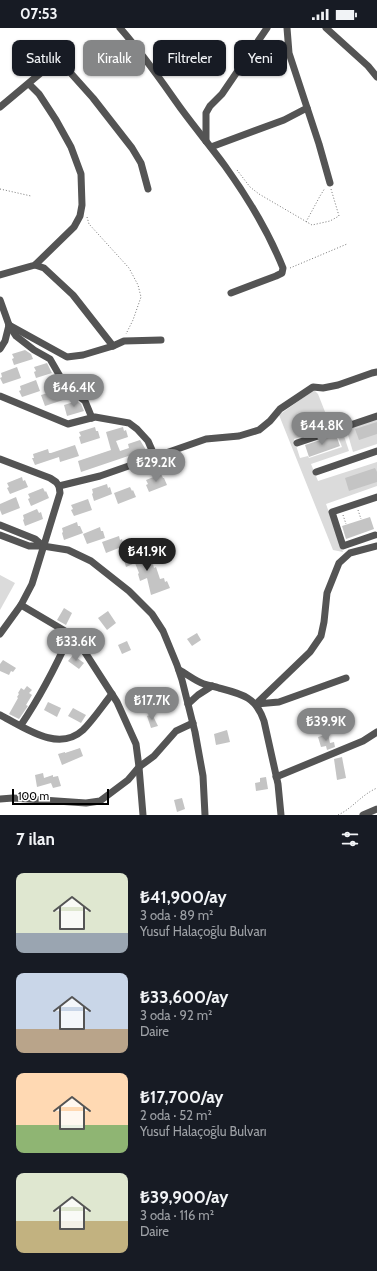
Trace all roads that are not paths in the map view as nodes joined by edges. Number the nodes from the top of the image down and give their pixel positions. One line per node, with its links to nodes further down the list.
1 (120, 28): 9 (street)
2 (268, 28): 9 (street)
3 (287, 28): 8 (street)
4 (326, 28): 5 (street)
5 (377, 77)
6 (29, 84): 7 (street); 11 (street); 12 (street)
7 (0, 107)
8 (307, 108): 9 (street); 10 (street)
9 (208, 144): 14 (street)
10 (330, 183)
11 (148, 190)
12 (35, 265): 13 (street); 18 (street)
13 (0, 275)
14 (231, 292)
15 (0, 300): 16 (street)
16 (9, 325): 18 (street); 19 (street); 23 (street)
17 (161, 340): 18 (street)
18 (113, 346)
19 (0, 349)
20 (377, 372): 26 (street)
21 (0, 396): 23 (street)
22 (377, 416): 24 (street)
23 (92, 418): 26 (street)
24 (297, 443)
25 (377, 451): 28 (street)
26 (154, 457): 29 (street)
27 (0, 459): 29 (street)
28 (316, 472)
29 (59, 486): 34 (street)
30 (377, 496): 33 (street)
31 (0, 525): 34 (street)
32 (0, 535): 34 (street)
33 (374, 535)
34 (43, 546): 36 (street); 39 (street)
35 (377, 546): 44 (street)
36 (21, 605): 37 (street); 38 (street)
37 (0, 634)
38 (70, 634): 42 (street); 47 (street)
39 (179, 670): 41 (street); 43 (street)
40 (346, 678): 44 (street)
41 (212, 686): 43 (street); 44 (street)
42 (112, 694): 47 (street); 49 (street)
43 (188, 704): 46 (street)
44 (256, 704): 50 (street)
45 (0, 715): 47 (street)
46 (193, 723): 49 (street); 54 (street)
47 (21, 725)
48 (377, 732): 50 (street)
49 (139, 767): 51 (street); 53 (street)
50 (276, 777): 55 (street)
51 (0, 799)
52 (377, 810): 56 (street)
53 (143, 815)
54 (205, 815)
55 (281, 815)
56 (363, 815)

